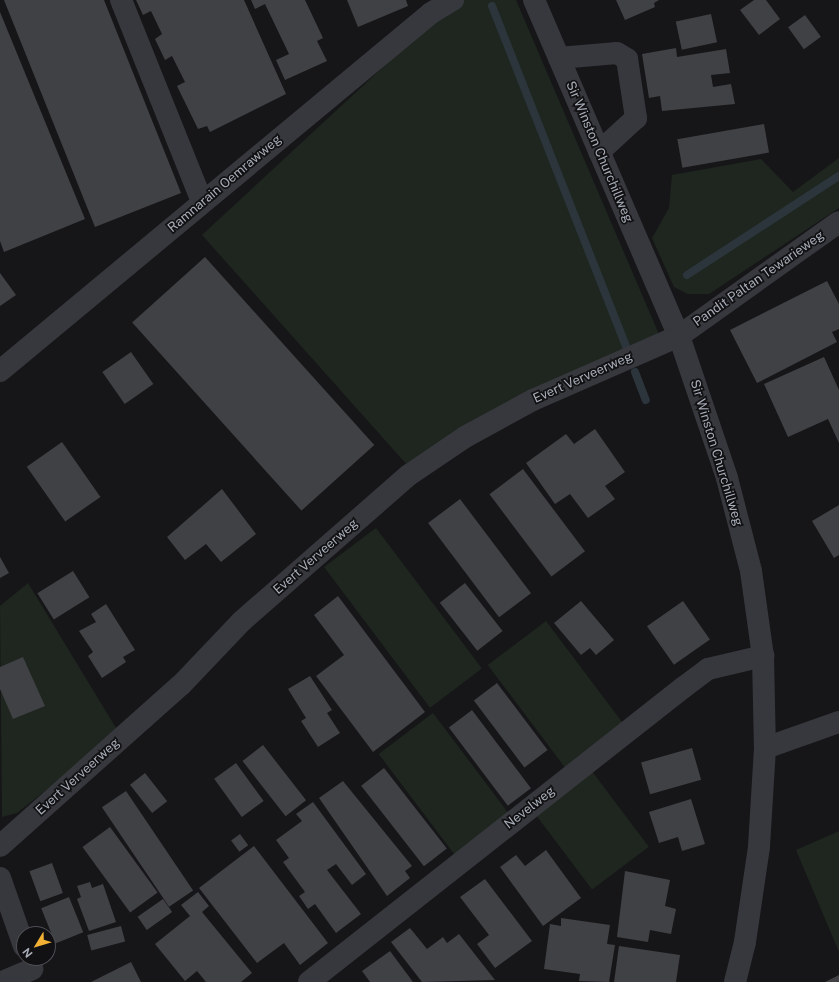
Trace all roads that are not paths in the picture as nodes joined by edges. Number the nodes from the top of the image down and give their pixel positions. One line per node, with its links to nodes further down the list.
1 (121, 0): 7 (street)
2 (453, 0): 4 (street, Ramnarain Oemrawweg)
3 (534, 0): 5 (street, Sir Winston Churchillweg)
4 (428, 7): 7 (street, Ramnarain Oemrawweg)
5 (559, 58): 6 (street, Sir Winston Churchillweg); 6 (street)
6 (599, 152): 9 (street, Sir Winston Churchillweg)
7 (202, 202): 10 (street, Ramnarain Oemrawweg)
8 (839, 222): 9 (street, Pandit Paltan Tewarieweg)
9 (679, 336): 11 (street, Sir Winston Churchillweg); 14 (street, Evert Verveerweg)
10 (0, 371)
11 (763, 656): 13 (street, Sir Winston Churchillweg); 19 (street, Nevelweg)
12 (839, 722): 13 (street)
13 (765, 748): 20 (street, Sir Winston Churchillweg)
14 (0, 846)
15 (0, 878): 16 (street)
16 (17, 926)
17 (32, 970): 18 (street)
18 (2, 982)
19 (309, 982)
20 (734, 982)

